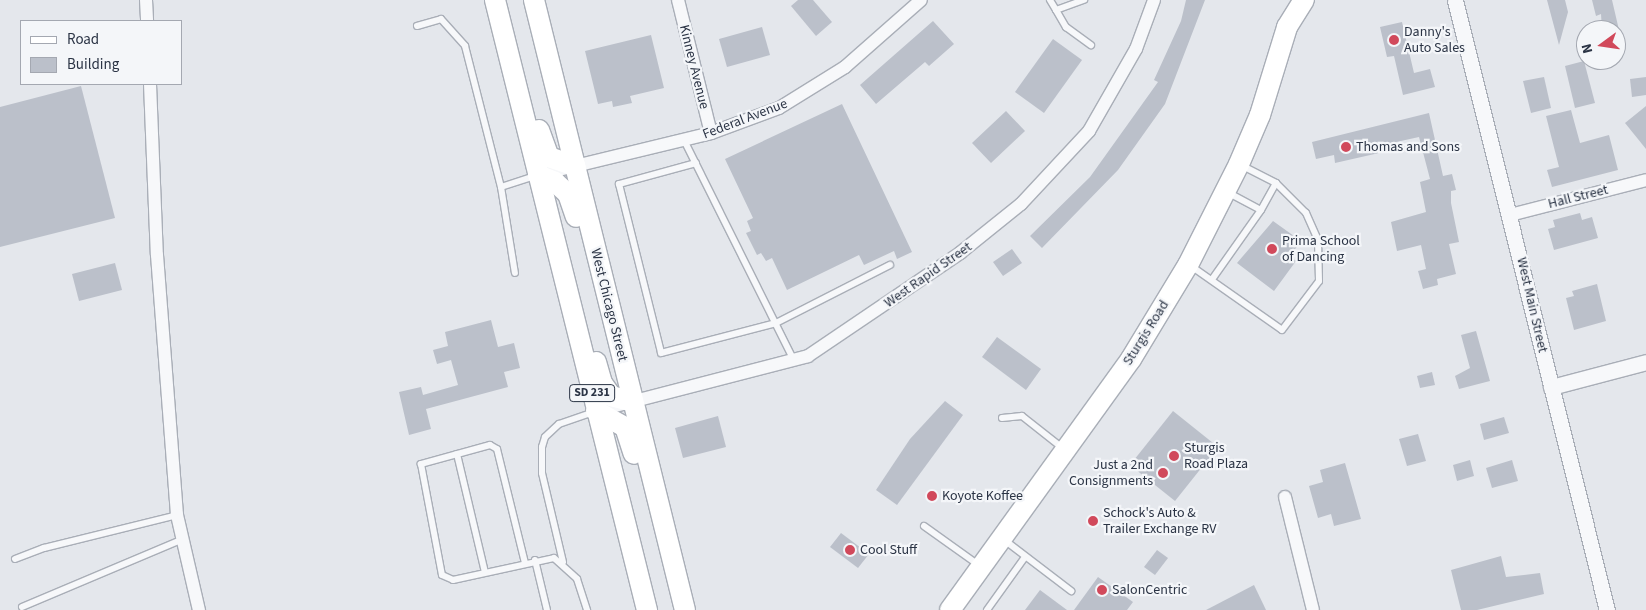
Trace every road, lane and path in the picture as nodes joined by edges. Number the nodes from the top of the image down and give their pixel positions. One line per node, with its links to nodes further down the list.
1 (146, 0): 13 (street)
2 (495, 0): 16 (main road, SD 231)
3 (534, 0): 23 (main road, West Chicago Street / SD 231)
4 (678, 0): 19 (street, Kinney Avenue)
5 (921, 0): 19 (street, Federal Avenue)
6 (1050, 0): 12 (lane)
7 (1084, 0): 12 (lane)
8 (1154, 0): 38 (street, West Rapid Street)
9 (1288, 0): 15 (main road, Sturgis Road)
10 (1304, 0): 15 (main road, Sturgis Road)
11 (1455, 0): 30 (street, West Main Street)
12 (1056, 10): 17 (lane)
13 (147, 20)
14 (417, 26): 27 (lane)
15 (1287, 27): 22 (main road, Sturgis Road)
16 (502, 28): 23 (main road); 24 (main road, SD 231)
17 (1091, 45)
18 (150, 85): 47 (street)
19 (711, 133): 20 (street, Federal Avenue)
20 (684, 140): 21 (lane); 23 (street, Federal Avenue)
21 (696, 163): 37 (lane); 37 (lane)
22 (1239, 164): 26 (lane); 28 (main road, Sturgis Road)
23 (575, 166): 24 (street, Federal Avenue); 36 (main road, West Chicago Street / SD 231)
24 (538, 175): 27 (lane); 31 (main road, SD 231); 36 (main road)
25 (1646, 180): 30 (street, Hall Street)
26 (1276, 182): 29 (lane); 35 (lane)
27 (501, 187): 34 (lane)
28 (1226, 192): 29 (lane); 33 (main road, Sturgis Road)
29 (1261, 210): 35 (lane)
30 (1510, 215): 40 (street, West Main Street)
31 (560, 264): 41 (main road); 42 (main road, SD 231)
32 (890, 265): 37 (lane)
33 (1188, 265): 35 (lane); 44 (main road, Sturgis Road)
34 (515, 273)
35 (1212, 278)
36 (606, 292): 41 (main road, West Chicago Street / SD 231)
37 (776, 323): 38 (lane)
38 (794, 362): 41 (street, West Rapid Street)
39 (1646, 362): 40 (street)
40 (1552, 387): 69 (street, West Main Street)
41 (633, 402): 42 (street, West Rapid Street); 51 (main road, West Chicago Street / SD 231)
42 (596, 411): 51 (main road); 55 (lane); 64 (main road, SD 231)
43 (1002, 418): 44 (lane)
44 (1065, 450): 50 (main road, Sturgis Road)
45 (457, 454): 56 (lane); 58 (lane); 58 (lane)
46 (1285, 497): 68 (street)
47 (177, 515): 49 (street); 53 (lane)
48 (924, 526): 57 (lane)
49 (184, 538): 60 (lane); 61 (street)
50 (1002, 539): 52 (lane); 57 (main road, Sturgis Road)
51 (670, 552): 65 (main road, West Chicago Street / SD 231)
52 (1025, 557): 59 (lane); 67 (lane)
53 (15, 559)
54 (534, 560): 55 (lane); 56 (lane); 62 (lane)
55 (563, 562): 63 (lane)
56 (525, 563): 58 (lane)
57 (981, 567): 66 (main road, Sturgis Road)
58 (485, 572)
59 (1070, 591)
60 (22, 607)
61 (199, 610)
62 (547, 610)
63 (587, 610)
64 (647, 610)
65 (685, 610)
66 (950, 610)
67 (987, 610)
68 (1313, 610)
69 (1607, 610)

